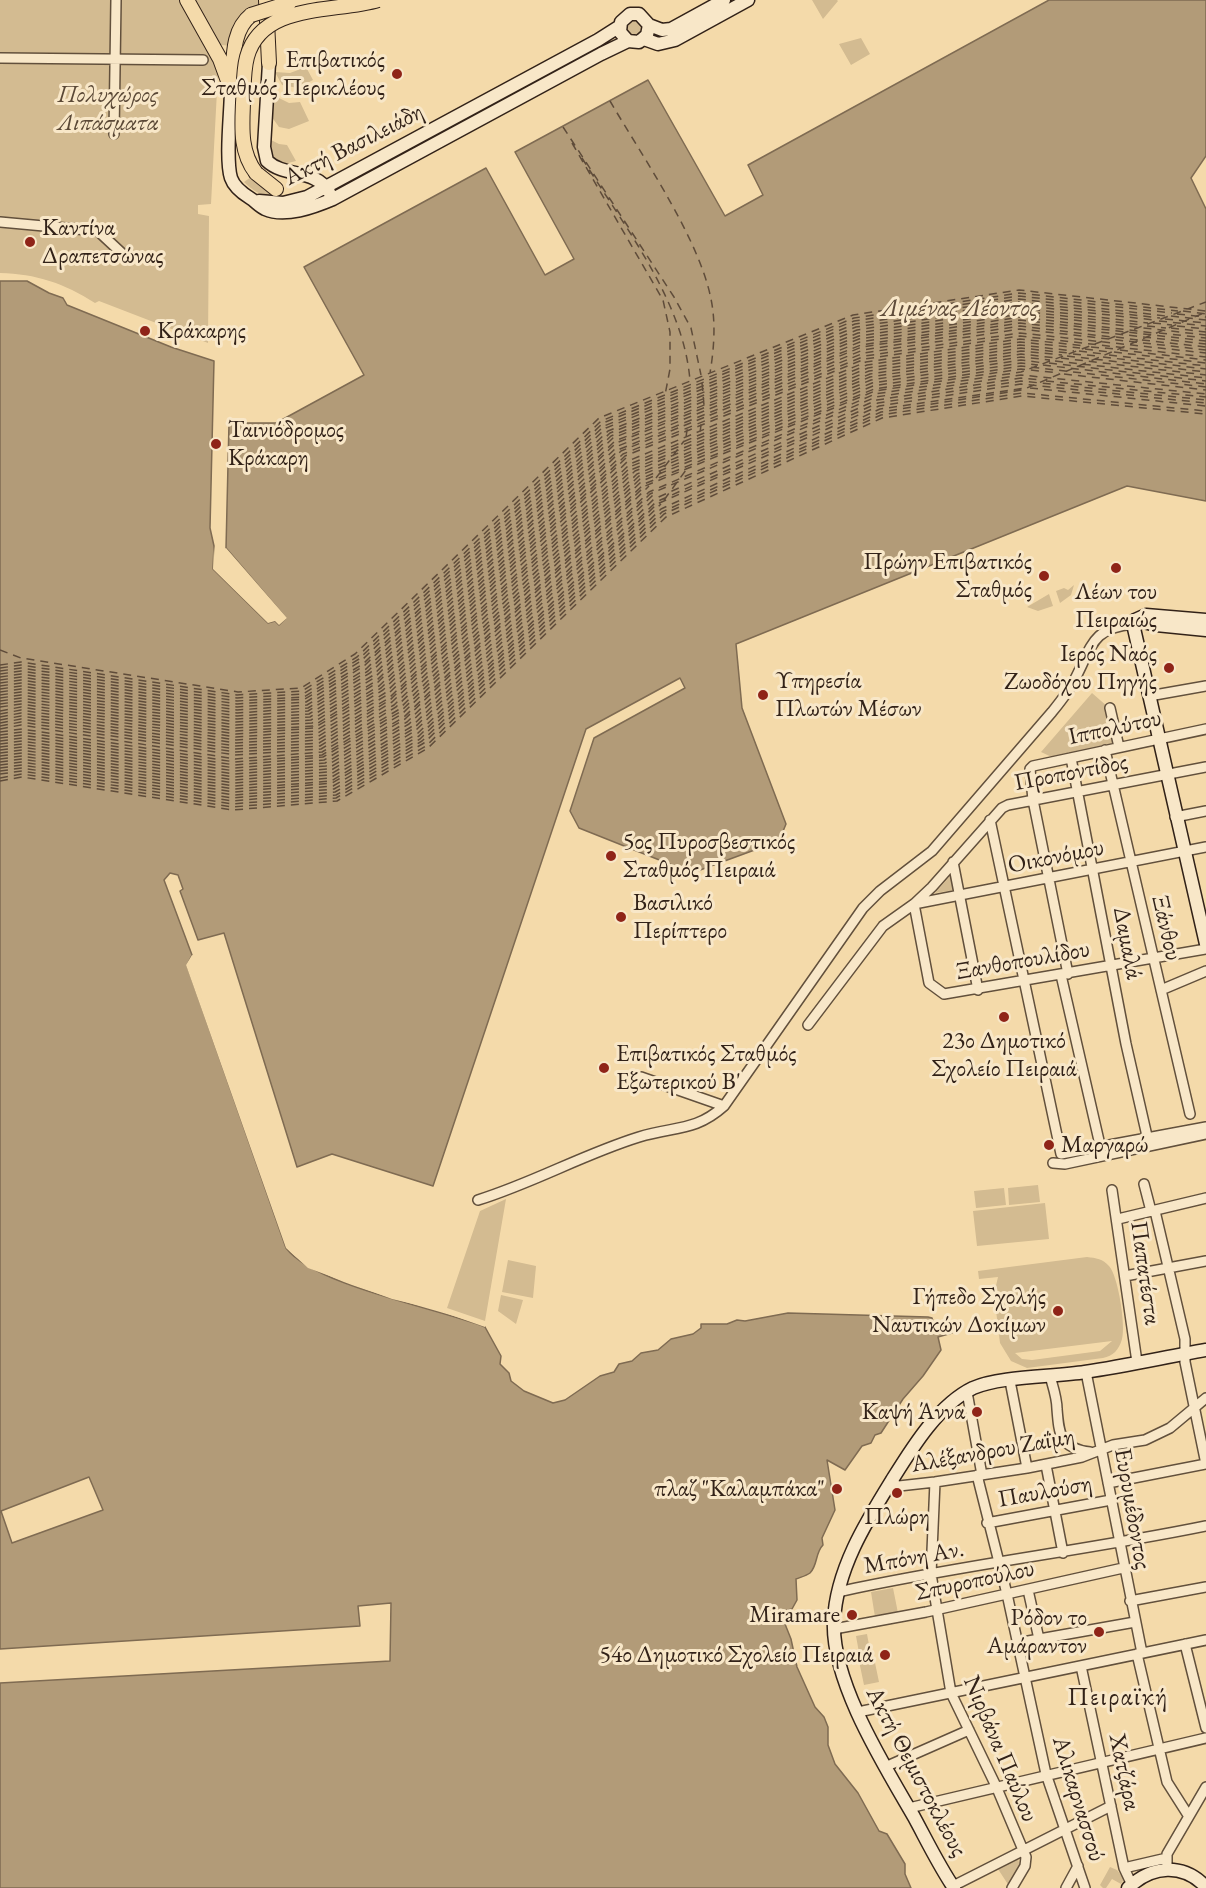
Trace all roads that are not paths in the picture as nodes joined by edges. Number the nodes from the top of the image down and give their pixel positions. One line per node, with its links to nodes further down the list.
1 (116, 0): 15 (street)
2 (266, 0): 17 (main road)
3 (272, 0): 9 (main road, bridge)
4 (336, 0): 9 (main road)
5 (378, 0): 21 (main road, bridge)
6 (724, 0): 10 (street, Ακτή Βασιλειάδη)
7 (748, 0): 12 (street, Ακτή Βασιλειάδη)
8 (189, 2): 18 (main road)
9 (289, 3): 18 (main road, bridge)
10 (649, 25): 11 (street, Ακτή Βασιλειάδη); 12 (street)
11 (620, 26): 13 (street); 20 (street, Ακτή Βασιλειάδη)
12 (644, 39): 13 (street, Ακτή Βασιλειάδη)
13 (628, 41): 24 (street, Ακτή Βασιλειάδη)
14 (0, 58): 15 (street)
15 (115, 60): 16 (street); 19 (street)
16 (203, 60)
17 (269, 63): 20 (street)
18 (231, 89): 23 (street)
19 (114, 134)
20 (326, 187): 22 (street, Ακτή Βασιλειάδη); 24 (street)
21 (276, 189): 22 (street)
22 (307, 197): 23 (street, Ακτή Βασιλειάδη)
23 (252, 199): 24 (street, Ακτή Βασιλειάδη)
24 (333, 199)
25 (0, 222): 26 (street)
26 (127, 258)
27 (1206, 620): 28 (street)
28 (1134, 622): 29 (street); 31 (street); 65 (street)
29 (1206, 630)
30 (1206, 686): 31 (street)
31 (1149, 696): 34 (street)
32 (1110, 708): 35 (street)
33 (1206, 729): 34 (street, Ιππολύτου)
34 (1158, 738): 35 (street, Ιππολύτου); 39 (street)
35 (1119, 747): 36 (street, Ιππολύτου)
36 (1105, 750): 37 (street, Ιππολύτου); 40 (street, Ξάνθου)
37 (1071, 758): 41 (street, Δαμαλά); 42 (street, Ιππολύτου)
38 (1206, 768): 39 (street, Προποντίδος)
39 (1166, 775): 40 (street, Προποντίδος); 44 (street)
40 (1113, 785): 41 (street, Προποντίδος); 49 (street, Ξάνθου)
41 (1078, 792): 42 (street, Προποντίδος); 50 (street, Δαμαλά)
42 (1033, 800): 45 (street, Προποντίδος); 51 (street)
43 (1206, 811): 44 (street)
44 (1175, 817): 47 (street)
45 (990, 820): 48 (street, Προποντίδος); 52 (street)
46 (1206, 847): 47 (street, Οικονόμου)
47 (1183, 851): 49 (street, Οικονόμου); 55 (street)
48 (953, 862): 53 (street); 54 (street, Προποντίδος)
49 (1131, 862): 50 (street, Οικονόμου); 56 (street, Ξάνθου)
50 (1093, 869): 51 (street, Οικονόμου); 57 (street, Δαμαλά)
51 (1049, 878): 52 (street, Οικονόμου); 59 (street)
52 (1003, 887): 53 (street, Οικονόμου); 60 (street)
53 (960, 895): 54 (street, Οικονόμου); 61 (street)
54 (914, 904): 61 (street, Ξανθοπουλίδου); 63 (street)
55 (1206, 946): 56 (street, Ξανθοπουλίδου)
56 (1153, 958): 57 (street, Ξανθοπουλίδου); 62 (street, Ξάνθου)
57 (1112, 965): 59 (street, Ξανθοπουλίδου); 69 (street, Δαμαλά)
58 (1206, 971): 62 (street)
59 (1065, 974): 60 (street, Ξανθοπουλίδου); 70 (street)
60 (1025, 981): 61 (street, Ξανθοπουλίδου); 71 (street)
61 (978, 990)
62 (1161, 990): 66 (street, Ξάνθου)
63 (808, 1025)
64 (641, 1077): 65 (street)
65 (724, 1106): 75 (street)
66 (1190, 1114)
67 (1206, 1127): 69 (street)
68 (1206, 1134): 71 (street)
69 (1147, 1136): 70 (street)
70 (1100, 1145): 71 (street)
71 (1061, 1154)
72 (1144, 1184): 76 (street)
73 (1113, 1190): 77 (street, Παπατέστα)
74 (1206, 1197): 76 (street)
75 (478, 1200)
76 (1153, 1211): 77 (street); 79 (street)
77 (1118, 1219): 80 (street, Παπατέστα)
78 (1206, 1261): 79 (street)
79 (1169, 1268): 80 (street); 82 (street)
80 (1125, 1276): 83 (street, Παπατέστα)
81 (1206, 1350): 82 (street)
82 (1185, 1353): 83 (street); 89 (street)
83 (1137, 1362): 84 (street)
84 (1086, 1372): 85 (street); 90 (street, Ευρυμέδοντος)
85 (1050, 1376): 86 (street); 90 (street)
86 (1010, 1381): 87 (street); 93 (street)
87 (967, 1392): 94 (street, Αλικαρνασσού); 96 (street, Ακτή Θεμιστοκλέους)
88 (1206, 1399): 89 (street, Αλέξανδρου Ζαΐμη)
89 (1195, 1409): 90 (street, Αλέξανδρου Ζαΐμη); 92 (street)
90 (1097, 1450): 91 (street, Αλέξανδρου Ζαΐμη); 97 (street, Ευρυμέδοντος)
91 (1046, 1464): 93 (street, Αλέξανδρου Ζαΐμη); 99 (street)
92 (1206, 1464): 97 (street)
93 (1027, 1468): 94 (street, Αλέξανδρου Ζαΐμη)
94 (980, 1475): 95 (street, Αλέξανδρου Ζαΐμη); 100 (street, Αλικαρνασσού)
95 (934, 1482): 96 (street, Αλέξανδρου Ζαΐμη); 106 (street, Νιρβάνα Παύλου)
96 (890, 1483): 109 (street, Ακτή Θεμιστοκλέους)
97 (1108, 1484): 98 (street, Ευρυμέδοντος)
98 (1111, 1500): 99 (street, Παυλούση); 102 (street, Ευρυμέδοντος)
99 (1054, 1510): 100 (street, Παυλούση); 103 (street)
100 (987, 1523): 104 (street, Αλικαρνασσού)
101 (1206, 1526): 102 (street, Μπόνη Αν.)
102 (1118, 1544): 103 (street, Μπόνη Αν.); 105 (street, Ευρυμέδοντος)
103 (1063, 1553): 104 (street, Μπόνη Αν.)
104 (998, 1563): 106 (street, Μπόνη Αν.); 110 (street, Αλικαρνασσού)
105 (1123, 1568): 108 (street, Σπυροπούλου); 111 (street, Ευρυμέδοντος)
106 (931, 1574): 109 (street, Μπόνη Αν.); 112 (street, Νιρβάνα Παύλου)
107 (1206, 1587): 111 (street)
108 (1028, 1590): 110 (street, Σπυροπούλου); 115 (street)
109 (838, 1592): 114 (street, Ακτή Θεμιστοκλέους)
110 (1007, 1594): 112 (street, Σπυροπούλου); 117 (street, Αλικαρνασσού)
111 (1130, 1601): 113 (street, Ευρυμέδοντος)
112 (936, 1610): 114 (street, Σπυροπούλου); 122 (street, Νιρβάνα Παύλου)
113 (1135, 1622): 115 (street); 119 (street, Ευρυμέδοντος)
114 (834, 1629): 123 (street, Ακτή Θεμιστοκλέους)
115 (1039, 1639): 117 (street)
116 (1206, 1640): 118 (street)
117 (1017, 1643): 121 (street, Αλικαρνασσού)
118 (1185, 1644): 119 (street); 124 (street)
119 (1140, 1654): 120 (street); 127 (street, Ευρυμέδοντος)
120 (1081, 1666): 121 (street); 128 (street, Χατζάρα)
121 (1024, 1678): 122 (street); 130 (street, Αλικαρνασσού)
122 (951, 1693): 123 (street); 125 (street, Νιρβάνα Παύλου)
123 (858, 1712): 129 (street, Ακτή Θεμιστοκλέους)
124 (1206, 1728)
125 (969, 1730): 129 (street); 131 (street, Νιρβάνα Παύλου)
126 (1206, 1738): 127 (street)
127 (1158, 1749): 128 (street); 137 (street, Ευρυμέδοντος)
128 (1102, 1762): 130 (street); 134 (street, Χατζάρα)
129 (885, 1767): 135 (street, Ακτή Θεμιστοκλέους)
130 (1046, 1774): 131 (street); 138 (street, Αλικαρνασσού)
131 (996, 1786): 135 (street); 139 (street, Νιρβάνα Παύλου)
132 (1206, 1787): 133 (street)
133 (1195, 1803): 136 (street); 137 (street)
134 (1111, 1806): 138 (street); 142 (street, Χατζάρα)
135 (909, 1808): 144 (street, Ακτή Θεμιστοκλέους)
136 (1206, 1808)
137 (1188, 1815): 140 (street)
138 (1064, 1830): 139 (street); 141 (street, Αλικαρνασσού)
139 (1023, 1851): 144 (street); 146 (street)
140 (1167, 1863): 142 (street); 143 (street); 145 (street)
141 (1078, 1866): 147 (street); 148 (street, Αλικαρνασσού)
142 (1124, 1869): 143 (street, Χατζάρα)
143 (1130, 1886)
144 (953, 1887)
145 (1206, 1887)
146 (1012, 1888)
147 (1066, 1888)
148 (1085, 1888)

